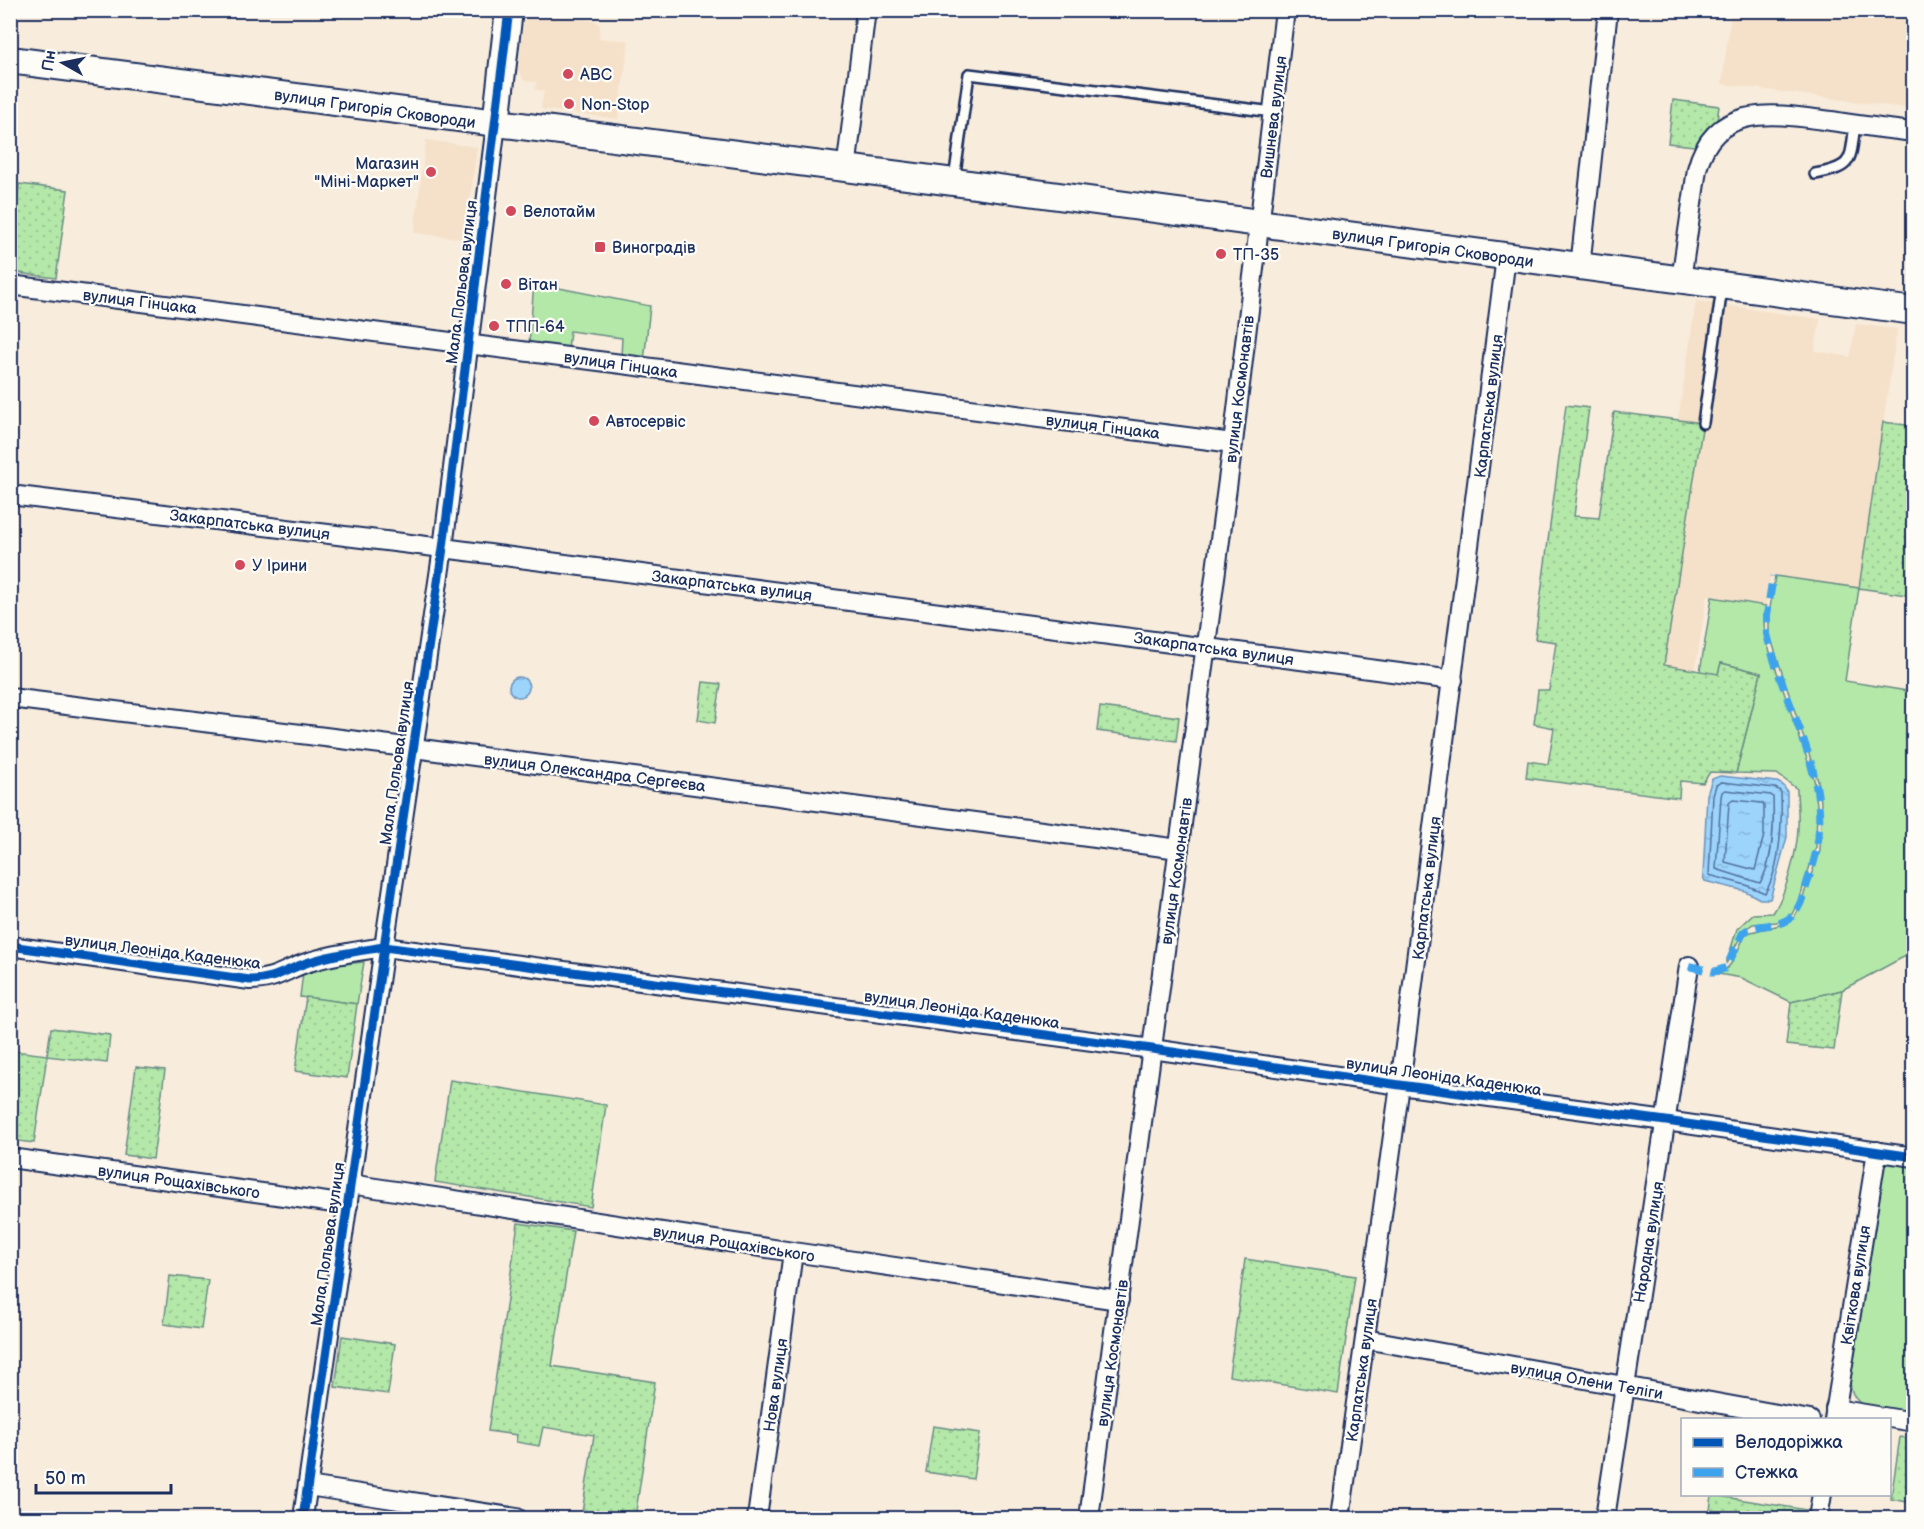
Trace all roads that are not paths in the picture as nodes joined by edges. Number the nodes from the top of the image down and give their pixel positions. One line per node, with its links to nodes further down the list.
1 (509, 10): 7 (main road, Мала Польова вулиця)
2 (866, 10): 10 (street)
3 (1285, 10): 6 (street, Вишнева вулиця)
4 (1608, 10): 15 (street)
5 (10, 60): 7 (main road, вулиця Григорія Сковороди)
6 (1274, 112): 12 (lane); 13 (street, Вишнева вулиця)
7 (496, 124): 10 (main road, вулиця Григорія Сковороди); 20 (street, Мала Польова вулиця)
8 (1855, 124): 9 (street); 11 (lane); 16 (street)
9 (1914, 132)
10 (846, 170): 12 (main road, вулиця Григорія Сковороди)
11 (1815, 174)
12 (954, 183): 13 (main road, вулиця Григорія Сковороди)
13 (1260, 223): 14 (main road, вулиця Григорія Сковороди); 22 (street, вулиця Космонавтів)
14 (1506, 257): 15 (main road, вулиця Григорія Сковороди); 26 (street, Карпатська вулиця)
15 (1580, 267): 16 (main road, вулиця Григорія Сковороди)
16 (1681, 280): 18 (main road, вулиця Григорія Сковороди)
17 (10, 285): 20 (street, вулиця Гінцака)
18 (1723, 286): 19 (main road, вулиця Григорія Сковороди); 21 (lane)
19 (1914, 311)
20 (469, 344): 22 (street, вулиця Гінцака); 24 (street, Мала Польова вулиця)
21 (1703, 423)
22 (1233, 443): 25 (street, вулиця Космонавтів)
23 (10, 495): 24 (street, Закарпатська вулиця)
24 (442, 548): 25 (street, Закарпатська вулиця); 28 (street, Мала Польова вулиця)
25 (1206, 646): 26 (street, Закарпатська вулиця); 29 (street, вулиця Космонавтів)
26 (1453, 680): 34 (street, Карпатська вулиця)
27 (10, 698): 28 (street, вулиця Олександра Сергеєва)
28 (414, 748): 29 (street, вулиця Олександра Сергеєва); 31 (street, Мала Польова вулиця)
29 (1179, 849): 33 (street, вулиця Космонавтів)
30 (10, 946): 31 (street, вулиця Леоніда Каденюка)
31 (384, 947): 33 (street, вулиця Леоніда Каденюка); 39 (street, Мала Польова вулиця)
32 (1689, 966): 35 (street, Народна вулиця)
33 (1152, 1049): 34 (street, вулиця Леоніда Каденюка); 42 (street, вулиця Космонавтів)
34 (1400, 1085): 35 (street, вулиця Леоніда Каденюка); 43 (street, Карпатська вулиця)
35 (1666, 1120): 36 (street, вулиця Леоніда Каденюка); 44 (street, Народна вулиця)
36 (1877, 1151): 37 (street, вулиця Леоніда Каденюка); 45 (street, Квіткова вулиця)
37 (1914, 1157)
38 (10, 1158): 40 (street, вулиця Рощахівського)
39 (351, 1184): 40 (street, Мала Польова вулиця); 41 (street, вулиця Рощахівського)
40 (348, 1205): 50 (street, Мала Польова вулиця)
41 (793, 1252): 42 (street, вулиця Рощахівського); 54 (street, Нова вулиця)
42 (1119, 1300): 55 (street, вулиця Космонавтів)
43 (1365, 1340): 44 (street, вулиця Олени Теліги); 56 (street, Карпатська вулиця)
44 (1626, 1387): 46 (street, вулиця Олени Теліги); 57 (street, Народна вулиця)
45 (1834, 1414): 47 (street)
46 (1804, 1418)
47 (1874, 1418)
48 (1891, 1420): 49 (street)
49 (1914, 1422)
50 (308, 1486): 52 (street, Мала Польова вулиця); 53 (street)
51 (1822, 1496): 58 (street)
52 (303, 1518)
53 (517, 1518)
54 (757, 1518)
55 (1089, 1518)
56 (1340, 1518)
57 (1605, 1518)
58 (1818, 1518)

